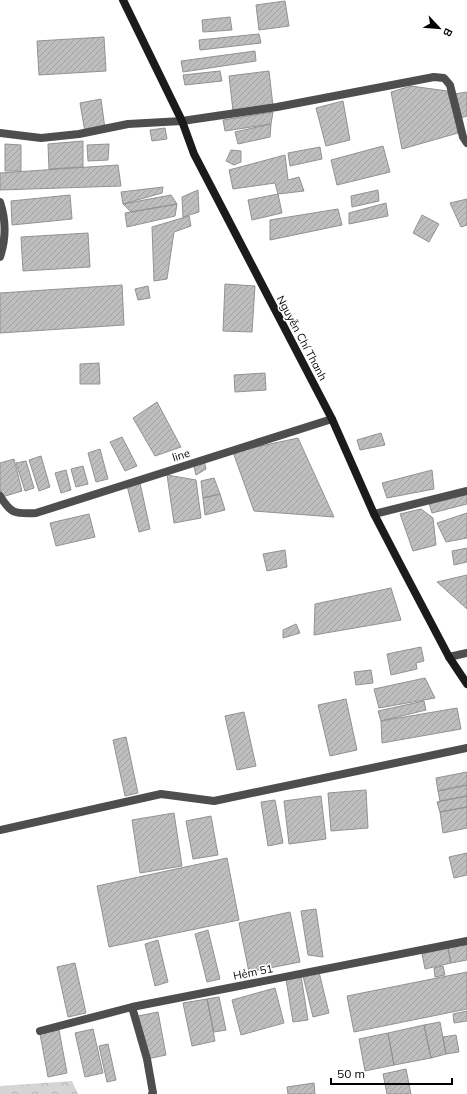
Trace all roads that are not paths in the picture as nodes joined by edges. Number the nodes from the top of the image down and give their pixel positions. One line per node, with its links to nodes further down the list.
1 (123, 0): 2 (main road, Nguyễn Chí Thanh)
2 (182, 120): 3 (street); 4 (street); 7 (main road, Nguyễn Chí Thanh)
3 (0, 134)
4 (467, 143)
5 (0, 202): 6 (street)
6 (0, 257)
7 (332, 419): 9 (street, line); 10 (main road, Nguyễn Chí Thanh)
8 (467, 491): 10 (street)
9 (0, 496)
10 (374, 514): 12 (main road, Nguyễn Chí Thanh)
11 (467, 652): 12 (street)
12 (449, 657): 13 (main road, Nguyễn Chí Thanh)
13 (467, 684)
14 (467, 748): 15 (street)
15 (0, 830)
16 (467, 941): 17 (street, Hẻm 51)
17 (132, 1007): 18 (street, Hẻm 51); 19 (street)
18 (40, 1031)
19 (152, 1094)

